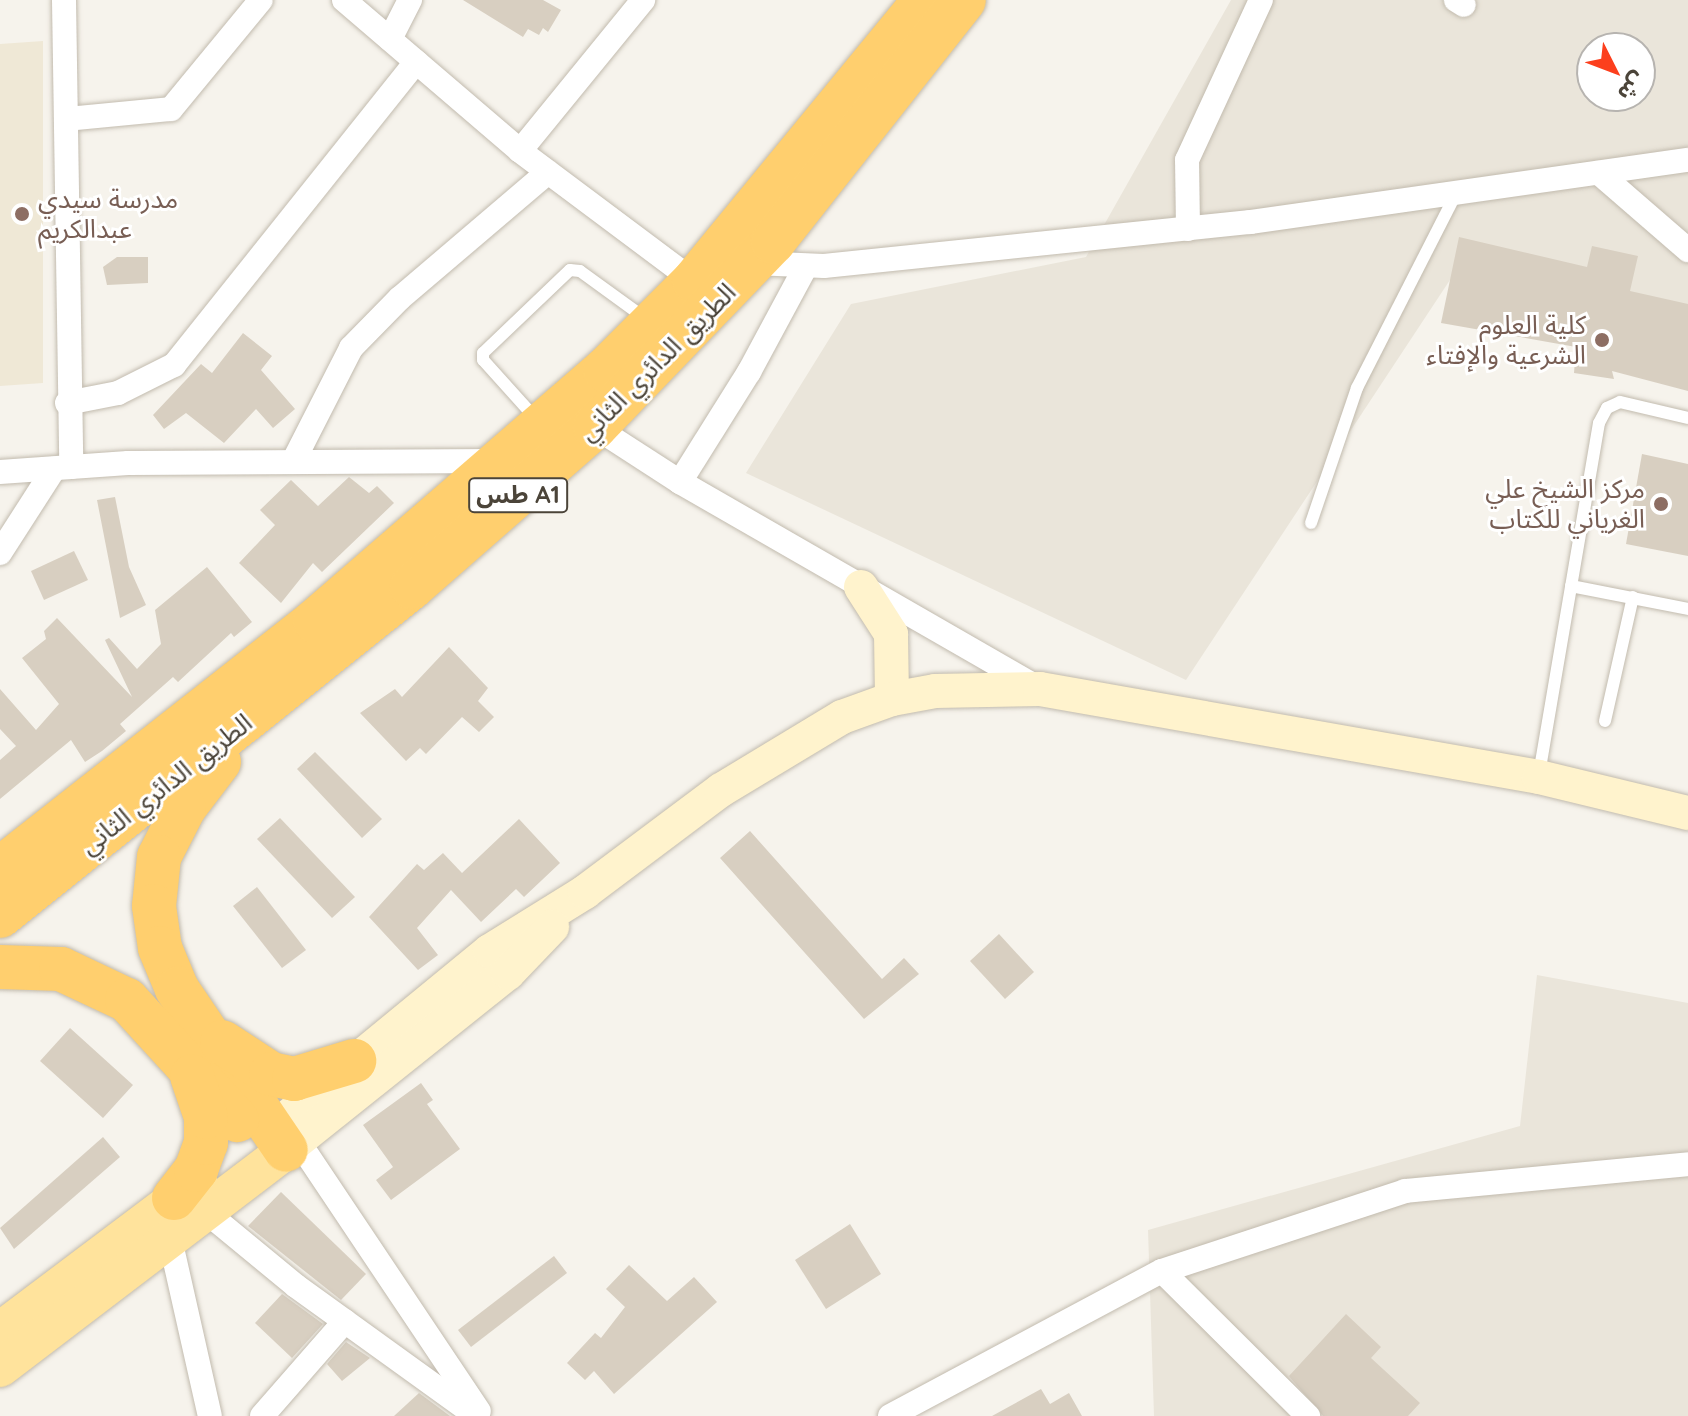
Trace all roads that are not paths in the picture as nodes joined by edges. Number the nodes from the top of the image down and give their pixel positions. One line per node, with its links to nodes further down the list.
1 (64, 0): 11 (street)
2 (261, 0): 11 (street)
3 (344, 0): 9 (street)
4 (410, 0): 9 (street)
5 (643, 0): 12 (street)
6 (925, 0): 21 (highway, الطريق الدائري الثاني / طس A1)
7 (964, 0): 19 (highway, الطريق الدائري الثاني / طس A1)
8 (1261, 0): 17 (street)
9 (390, 39): 10 (street)
10 (416, 62): 12 (street); 23 (street)
11 (67, 119): 23 (street)
12 (520, 151): 14 (street)
13 (1688, 160): 15 (street)
14 (548, 172): 21 (street); 28 (street)
15 (1599, 173): 16 (street); 18 (street)
16 (1457, 193): 17 (street); 32 (lane)
17 (1188, 229): 20 (street)
18 (1688, 250)
19 (754, 263): 20 (street); 26 (highway, الطريق الدائري الثاني / طس A1)
20 (806, 266): 31 (street)
21 (694, 281): 22 (highway, الطريق الدائري الثاني / طس A1)
22 (652, 323): 25 (highway, الطريق الدائري الثاني / طس A1); 25 (lane)
23 (67, 403): 29 (street)
24 (1688, 418): 34 (lane)
25 (543, 427): 27 (highway, الطريق الدائري الثاني / طس A1)
26 (595, 427): 31 (street); 38 (highway, الطريق الدائري الثاني / طس A1)
27 (506, 460): 28 (street); 42 (highway, الطريق الدائري الثاني / طس A1)
28 (293, 462): 29 (street)
29 (63, 468): 30 (street); 33 (street)
30 (0, 472)
31 (680, 482): 35 (street)
32 (1311, 523)
33 (0, 553)
34 (1571, 586): 36 (lane); 43 (lane)
35 (861, 587): 39 (street); 40 (main road)
36 (1633, 597): 37 (lane); 41 (lane)
37 (1688, 609)
38 (288, 687): 48 (highway, الطريق الدائري الثاني / طس A1); 50 (highway)
39 (1040, 689): 40 (main road); 43 (main road)
40 (892, 699): 47 (main road)
41 (1605, 721)
42 (127, 767): 45 (highway); 46 (highway, الطريق الدائري الثاني / طس A1)
43 (1539, 777): 44 (main road)
44 (1688, 813)
45 (0, 839)
46 (0, 869)
47 (585, 892): 51 (main road); 52 (main road)
48 (0, 916)
49 (0, 967): 50 (highway)
50 (194, 1044): 51 (highway); 52 (highway); 54 (highway)
51 (354, 1061): 52 (main road)
52 (275, 1145): 54 (main road); 62 (street)
53 (1688, 1164): 55 (street)
54 (183, 1216): 56 (street); 57 (main road); 58 (main road); 59 (street)
55 (1162, 1271): 63 (street); 64 (street)
56 (345, 1321): 60 (street); 61 (street)
57 (0, 1331)
58 (0, 1368)
59 (210, 1416)
60 (262, 1416)
61 (476, 1416)
62 (483, 1416)
63 (890, 1416)
64 (1308, 1416)

